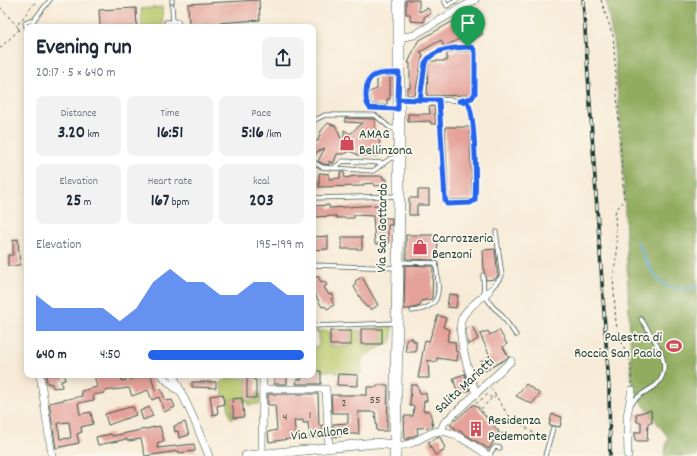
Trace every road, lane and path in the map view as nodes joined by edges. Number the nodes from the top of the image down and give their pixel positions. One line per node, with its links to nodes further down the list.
1 (37, 0): 16 (path)
2 (50, 0): 10 (lane)
3 (399, 0): 17 (main road, Via San Gottardo)
4 (444, 0): 5 (lane)
5 (457, 0)
6 (475, 0): 17 (street)
7 (601, 0): 49 (path)
8 (172, 3): 12 (lane)
9 (0, 7): 16 (path)
10 (33, 21): 13 (lane); 14 (lane)
11 (166, 22): 12 (lane)
12 (173, 22): 15 (lane)
13 (25, 24)
14 (34, 24)
15 (179, 24)
16 (17, 26): 18 (path)
17 (399, 38): 19 (main road, Via San Gottardo)
18 (0, 48)
19 (399, 73): 23 (main road, Via San Gottardo); 23 (lane)
20 (420, 100): 21 (lane); 22 (lane); 23 (lane)
21 (439, 100): 22 (lane); 22 (lane)
22 (459, 101)
23 (398, 104): 25 (main road, Via San Gottardo)
24 (316, 120): 25 (lane)
25 (398, 130): 26 (main road, Via San Gottardo)
26 (399, 158): 27 (lane); 30 (main road, Via San Gottardo)
27 (384, 163): 29 (lane); 29 (lane)
28 (316, 164): 29 (lane)
29 (334, 168)
30 (399, 196): 31 (lane); 34 (main road, Via San Gottardo)
31 (316, 198)
32 (496, 232): 36 (lane)
33 (316, 265): 34 (lane)
34 (398, 265): 37 (lane); 39 (main road, Via San Gottardo)
35 (482, 275): 36 (lane)
36 (487, 293): 41 (lane); 51 (street)
37 (412, 311)
38 (641, 319): 54 (lane)
39 (397, 323): 40 (lane); 60 (main road, Via San Gottardo)
40 (316, 326)
41 (516, 335)
42 (511, 361): 51 (street, Salita Mariotti)
43 (40, 378): 62 (street)
44 (164, 378): 50 (street)
45 (174, 378): 50 (street)
46 (263, 378): 48 (street)
47 (490, 386): 52 (path)
48 (263, 389): 58 (street); 61 (street)
49 (632, 390): 54 (street)
50 (181, 391): 63 (street)
51 (476, 394): 57 (street, Salita Mariotti)
52 (496, 396): 53 (path); 55 (path)
53 (492, 398): 55 (path); 55 (path)
54 (629, 407): 67 (street)
55 (481, 409)
56 (553, 428): 66 (lane)
57 (440, 431): 60 (street); 65 (street)
58 (329, 448): 60 (street, Via Vallone); 61 (street, Via Vallone)
59 (500, 448): 65 (lane)
60 (396, 450)
61 (262, 454): 64 (street, Via Vallone)
62 (52, 456)
63 (209, 456)
64 (246, 456)
65 (488, 456)
66 (545, 456)
67 (628, 456)

